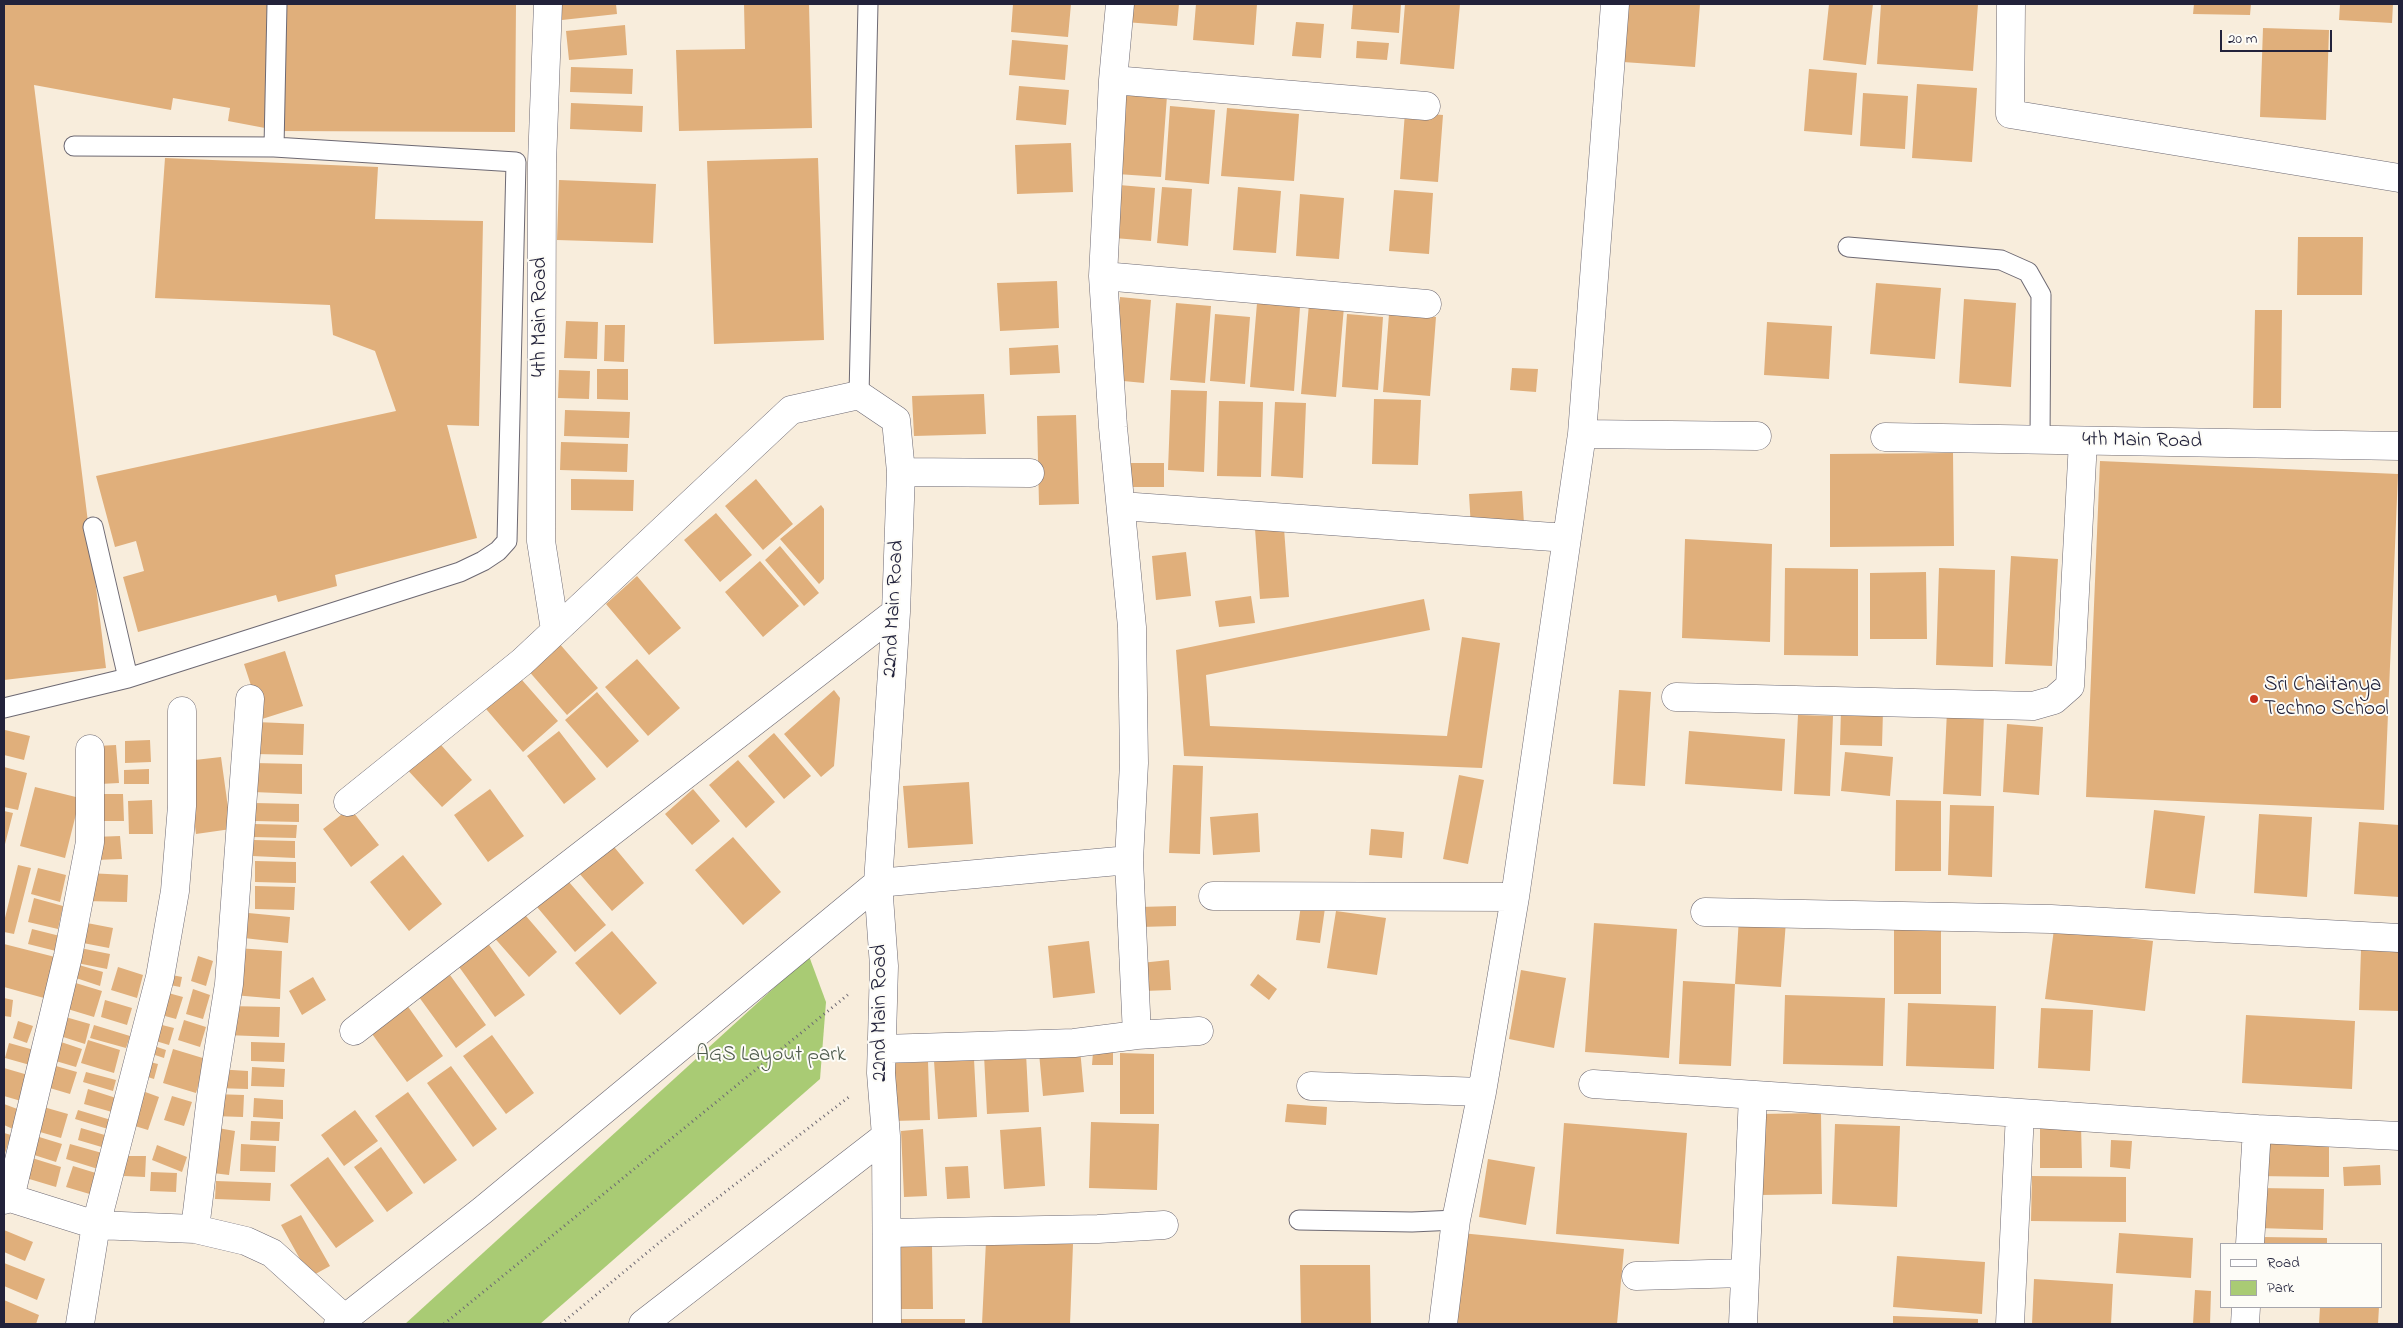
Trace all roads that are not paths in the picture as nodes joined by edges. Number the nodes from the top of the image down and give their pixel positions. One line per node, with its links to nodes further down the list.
1 (276, 4): 10 (lane)
2 (548, 4): 11 (street, 4th Main Road)
3 (868, 4): 16 (lane)
4 (1120, 4): 7 (street)
5 (1615, 4): 17 (street)
6 (2012, 4): 12 (street)
7 (1114, 80): 8 (street); 14 (street)
8 (1426, 106)
9 (74, 146): 10 (lane)
10 (274, 147): 11 (lane)
11 (529, 162): 29 (street, 4th Main Road); 30 (lane)
12 (2399, 178)
13 (1848, 247): 20 (lane)
14 (1103, 276): 15 (street); 25 (street)
15 (1427, 304)
16 (859, 395): 23 (street, 22nd Main Road); 29 (street)
17 (1582, 434): 18 (street); 27 (street)
18 (1757, 436)
19 (1885, 437): 20 (street, 4th Main Road)
20 (2040, 440): 21 (street, 4th Main Road)
21 (2083, 441): 22 (street, 4th Main Road); 31 (street)
22 (2399, 446)
23 (900, 472): 24 (street); 28 (street, 22nd Main Road)
24 (1030, 473)
25 (1121, 506): 27 (street); 37 (street)
26 (93, 528): 30 (lane)
27 (1567, 538): 40 (street)
28 (896, 612): 38 (street, 22nd Main Road); 43 (street)
29 (555, 630): 36 (street)
30 (128, 678): 33 (lane)
31 (1676, 697)
32 (250, 699): 60 (street)
33 (4, 708)
34 (182, 711): 58 (street)
35 (90, 749): 55 (street)
36 (348, 802)
37 (1130, 860): 38 (street); 45 (street)
38 (878, 884): 46 (street, 22nd Main Road); 66 (street)
39 (1213, 896): 40 (street)
40 (1515, 897): 49 (street)
41 (1705, 912): 42 (street)
42 (2399, 938)
43 (354, 1031)
44 (1199, 1031): 45 (street)
45 (1137, 1035): 46 (street)
46 (881, 1061): 53 (street, 22nd Main Road)
47 (1592, 1084): 50 (street)
48 (1310, 1086): 49 (street)
49 (1482, 1092): 57 (street)
50 (1752, 1095): 51 (street); 63 (street)
51 (2020, 1113): 52 (street); 72 (street)
52 (2257, 1130): 54 (street); 62 (street)
53 (886, 1136): 61 (street, 22nd Main Road); 68 (street)
54 (2399, 1136)
55 (7, 1199): 58 (street)
56 (1299, 1220): 57 (lane)
57 (1456, 1220): 70 (street)
58 (96, 1225): 60 (street); 67 (street)
59 (1164, 1225): 61 (street)
60 (194, 1229): 66 (street)
61 (887, 1233): 69 (street, 22nd Main Road)
62 (2250, 1243)
63 (1745, 1273): 64 (street); 71 (street)
64 (1636, 1276)
65 (2246, 1308): 73 (street)
66 (341, 1322)
67 (80, 1324)
68 (643, 1324)
69 (887, 1324)
70 (1443, 1324)
71 (1742, 1324)
72 (2010, 1324)
73 (2245, 1324)

